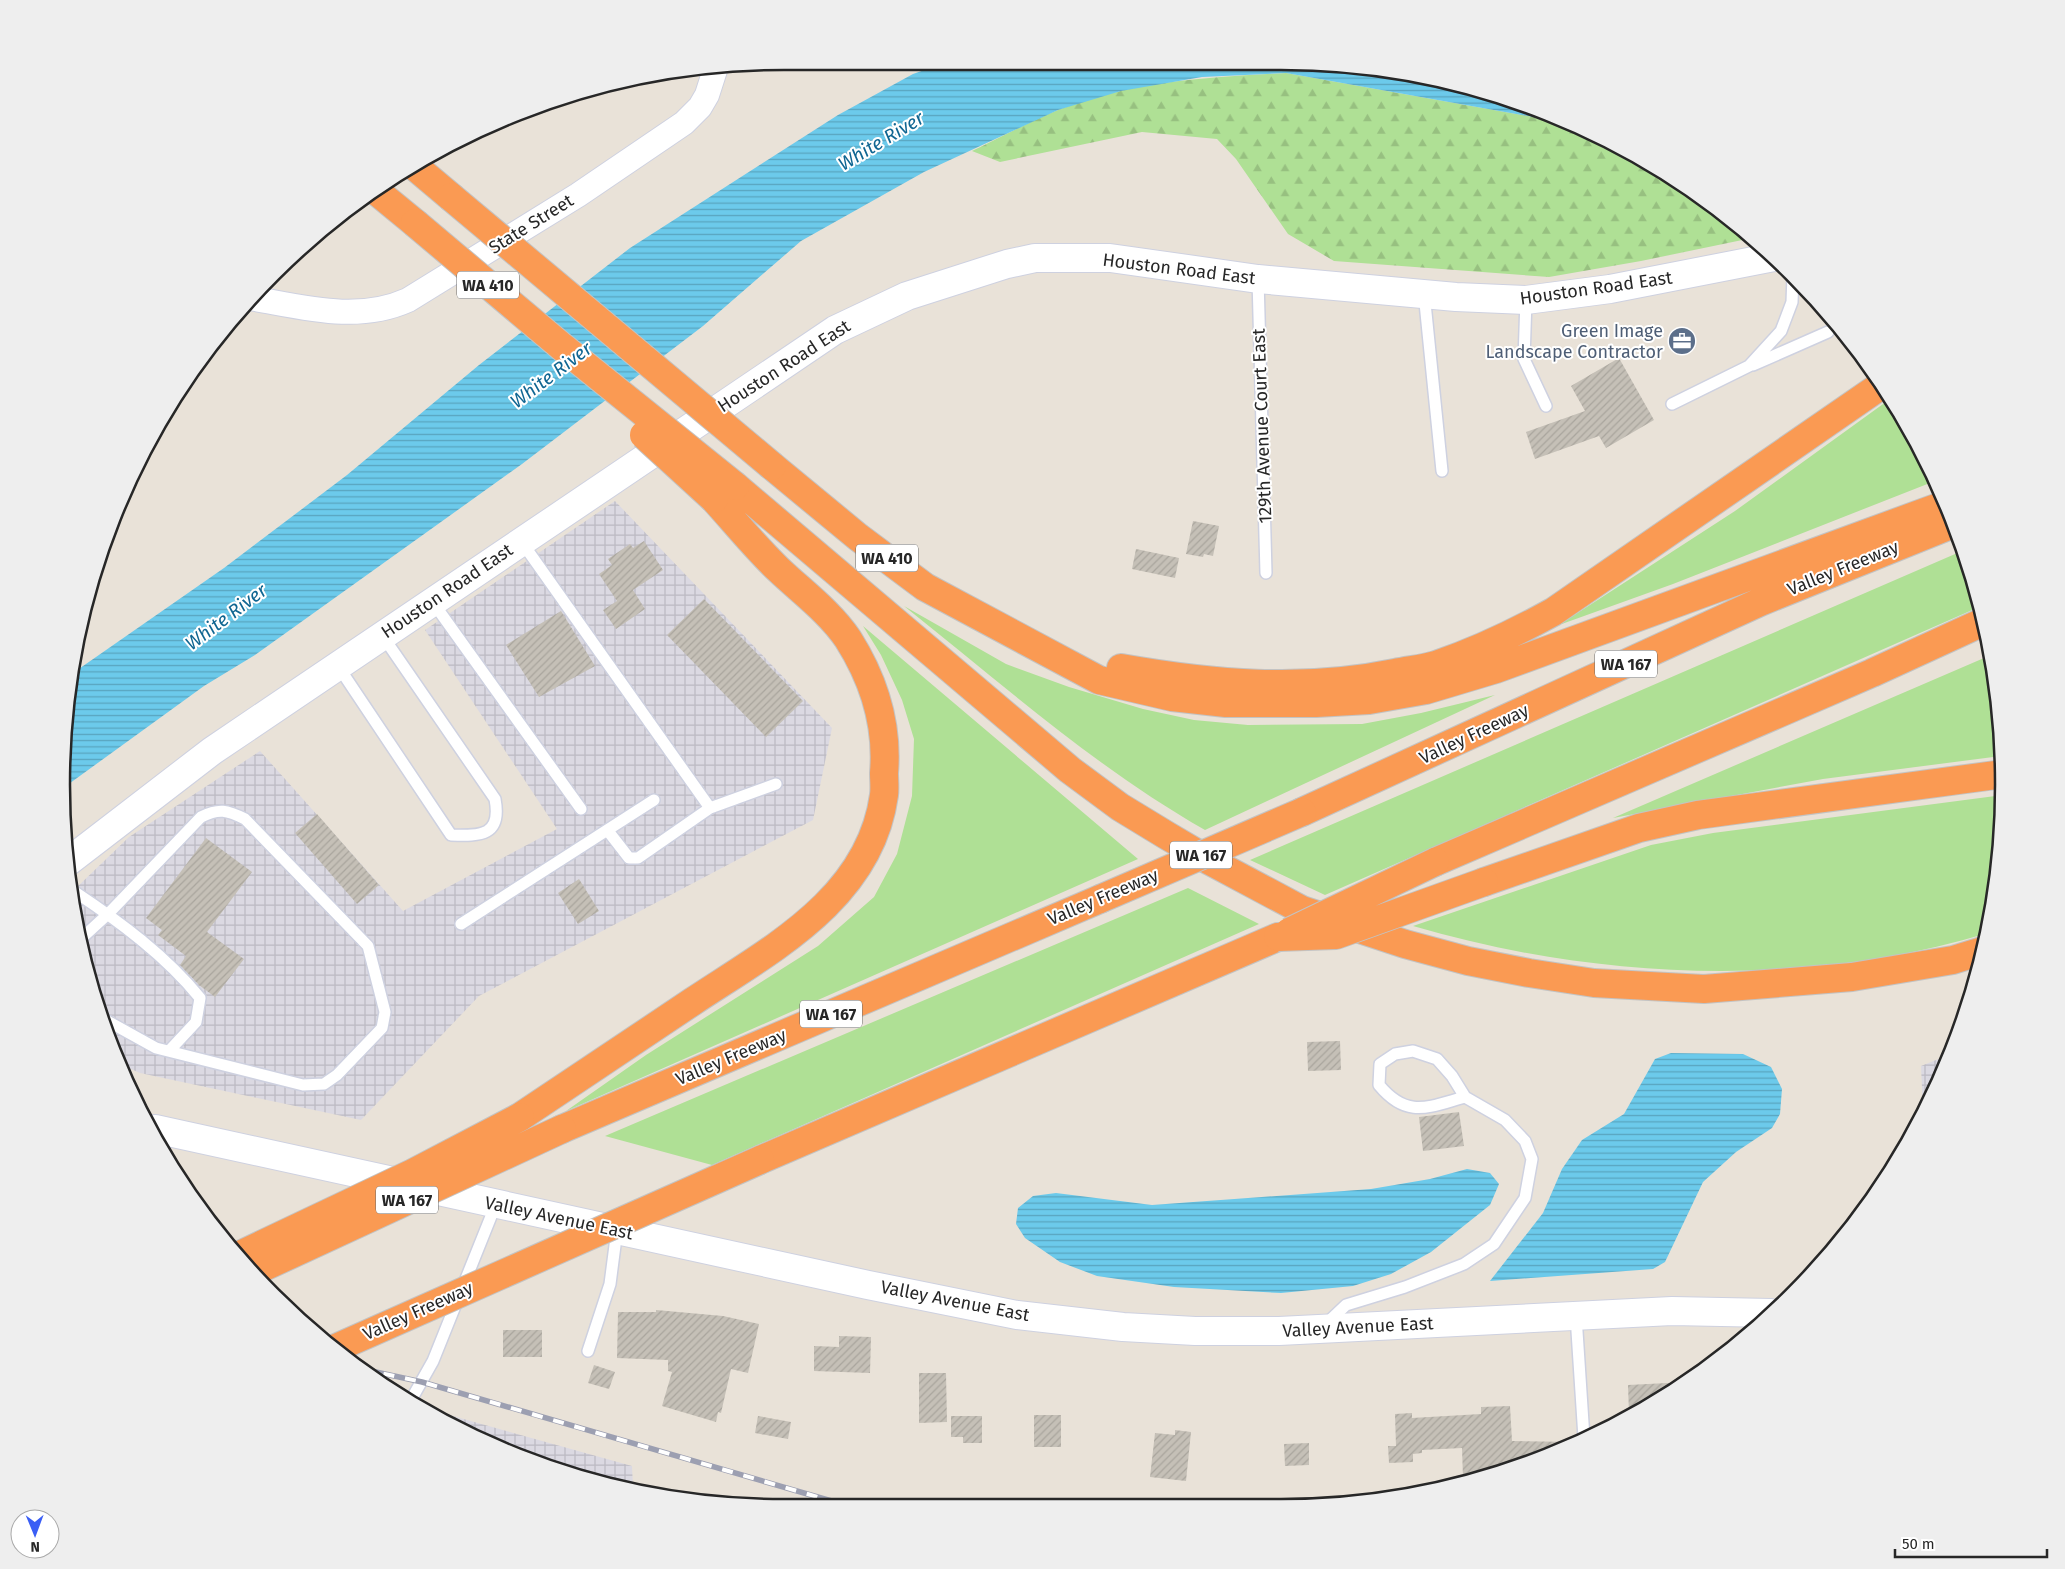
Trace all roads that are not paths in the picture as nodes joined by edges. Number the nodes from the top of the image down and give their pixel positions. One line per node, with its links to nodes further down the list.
1 (713, 74): 8 (street, State Street)
2 (420, 170): 24 (highway, WA 410, bridge)
3 (380, 196): 16 (highway, WA 410, bridge)
4 (1765, 259): 9 (street, Houston Road East)
5 (1258, 279): 7 (street, Houston Road East); 19 (street, Houston Road East); 20 (lane, 129th Avenue Court East)
6 (1793, 286): 11 (lane)
7 (1424, 294): 9 (street, Houston Road East); 15 (lane)
8 (260, 299)
9 (1526, 300): 14 (lane)
10 (1828, 332): 11 (lane)
11 (1749, 366): 13 (lane)
12 (1876, 389): 24 (highway)
13 (1672, 404)
14 (1546, 406)
15 (1442, 471)
16 (724, 493): 38 (highway); 45 (highway, bridge)
17 (1939, 507): 24 (highway)
18 (1947, 527): 46 (highway, Valley Freeway / WA 167, bridge)
19 (521, 541): 21 (street, Houston Road East); 29 (lane)
20 (1266, 573)
21 (432, 601): 23 (street, Houston Road East); 30 (lane)
22 (1977, 625): 37 (highway, Valley Freeway, bridge)
23 (382, 635): 25 (street, Houston Road East); 25 (lane)
24 (1012, 635)
25 (337, 665): 32 (street, Houston Road East)
26 (1995, 775): 37 (highway, bridge)
27 (776, 784): 29 (lane)
28 (654, 800): 31 (lane)
29 (710, 808): 31 (lane)
30 (581, 809)
31 (608, 831): 35 (lane)
32 (74, 857)
33 (79, 895): 34 (lane)
34 (108, 914): 36 (lane); 40 (lane); 40 (lane)
35 (461, 924)
36 (86, 934)
37 (1278, 937): 50 (highway, Valley Freeway, bridge)
38 (1974, 953)
39 (111, 1023): 40 (lane)
40 (170, 1051)
41 (1465, 1097): 41 (lane); 49 (lane)
42 (160, 1130): 43 (street, Valley Avenue East)
43 (496, 1204): 44 (street, Valley Avenue East); 52 (lane)
44 (617, 1230): 49 (street, Valley Avenue East); 51 (lane)
45 (245, 1253)
46 (259, 1269)
47 (1762, 1313): 48 (street, Valley Avenue East)
48 (1576, 1316): 49 (street, Valley Avenue East); 53 (lane)
49 (1321, 1329)
50 (342, 1345)
51 (588, 1351)
52 (414, 1395)
53 (1584, 1431)

